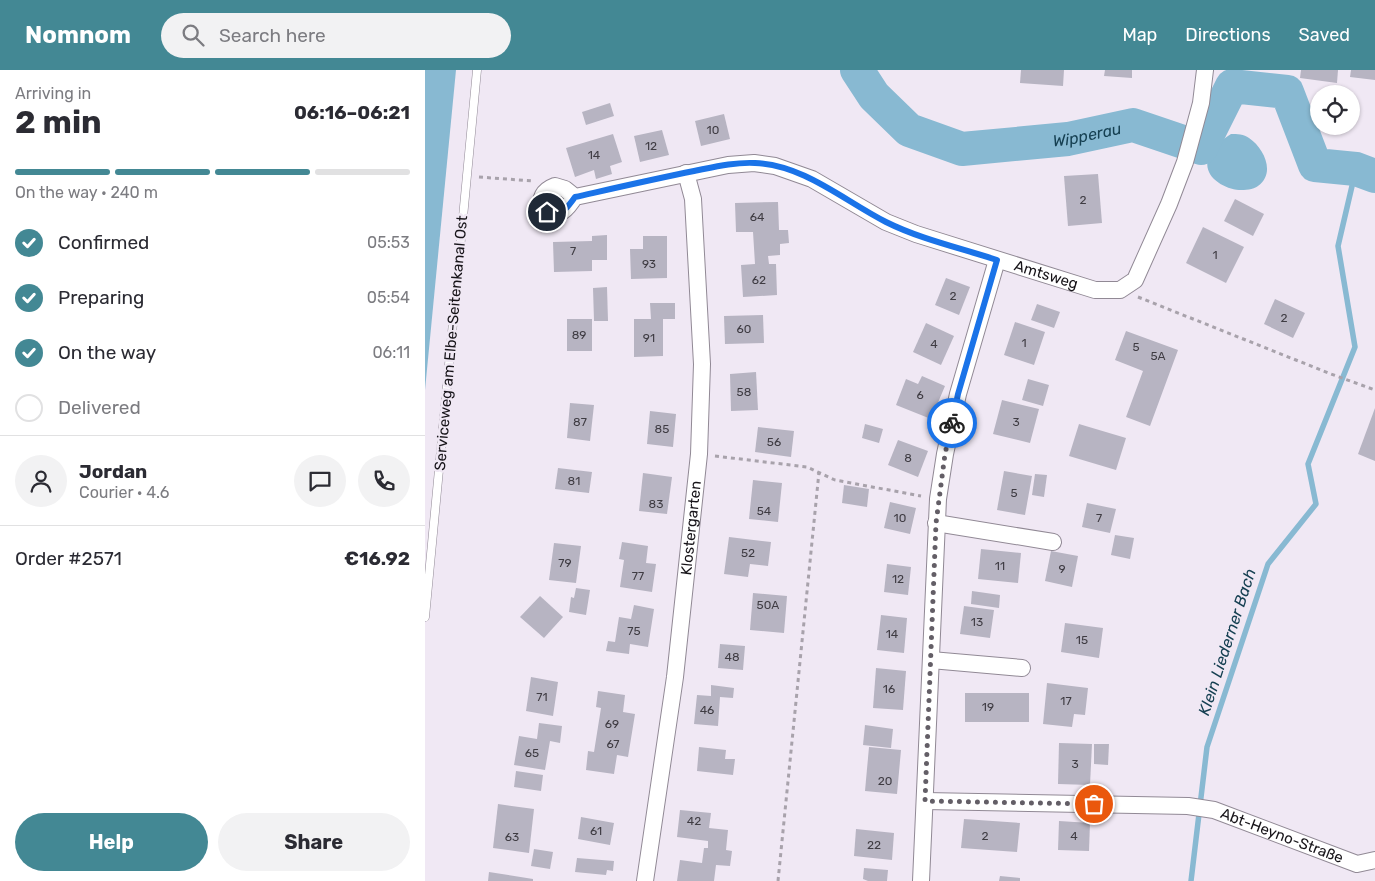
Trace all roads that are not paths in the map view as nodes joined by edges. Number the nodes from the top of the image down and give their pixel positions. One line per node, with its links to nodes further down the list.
1 (477, 70): 8 (lane, Serviceweg am Elbe-Seitenkanal Ost)
2 (1205, 70): 5 (street, Amtsweg)
3 (687, 173): 4 (street, Amtsweg); 5 (street, Amtsweg); 13 (street, Klostergarten)
4 (575, 197)
5 (997, 260): 6 (street)
6 (936, 523): 7 (street); 9 (street)
7 (1053, 542)
8 (425, 617)
9 (931, 660): 10 (street); 11 (street)
10 (1022, 668)
11 (925, 801): 12 (street, Abt-Heyno-Straße); 14 (street)
12 (1375, 860)
13 (645, 881)
14 (921, 881)

